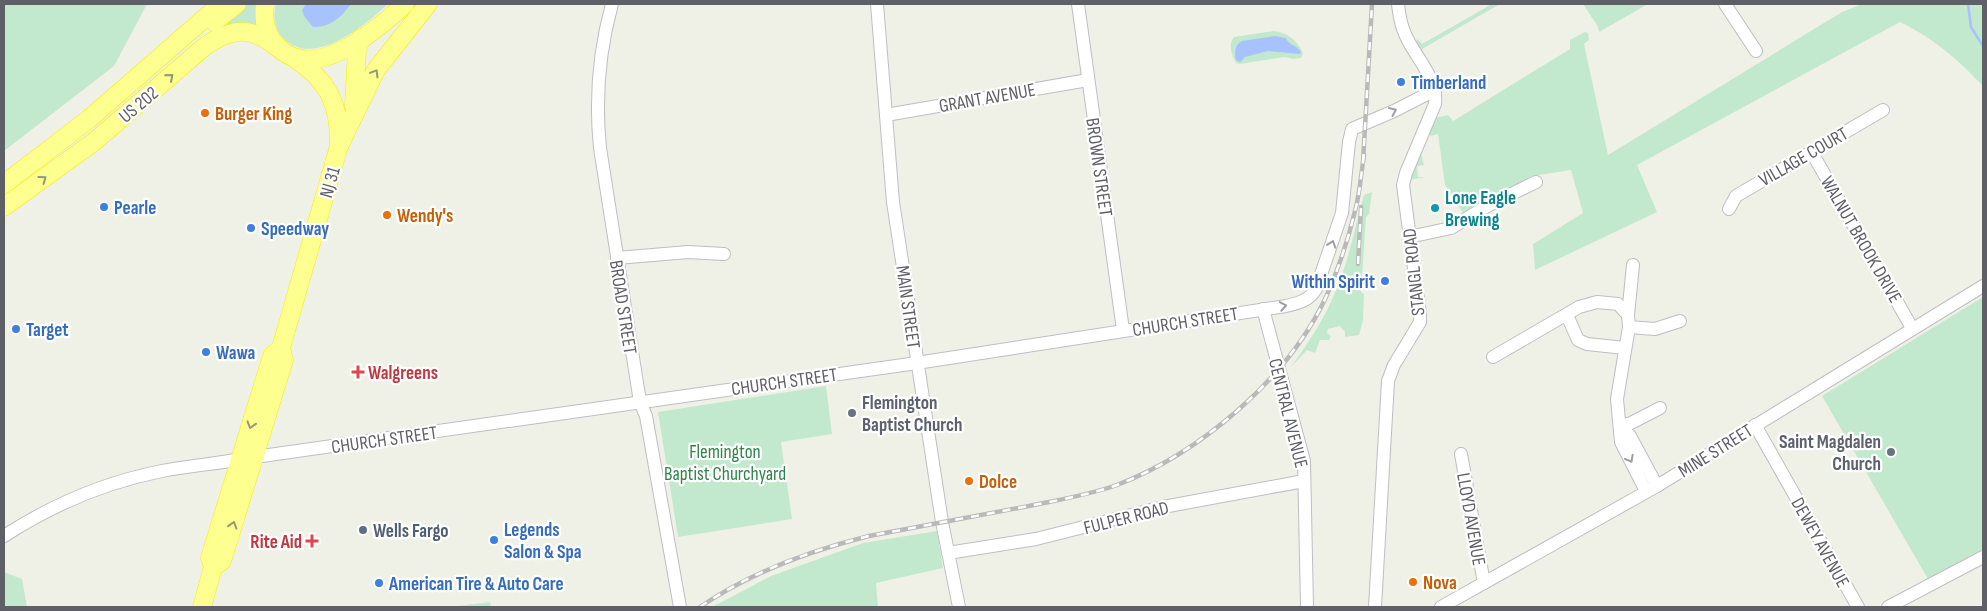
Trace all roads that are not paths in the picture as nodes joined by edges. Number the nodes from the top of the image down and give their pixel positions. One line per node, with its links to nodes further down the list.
1 (237, 4): 21 (highway)
2 (265, 4): 12 (highway)
3 (405, 4): 11 (highway, US 202)
4 (428, 4): 19 (highway, one-way to 4)
5 (612, 4): 29 (street, BROAD STREET)
6 (877, 4): 18 (street, MAIN STREET)
7 (1078, 4): 15 (street, BROWN STREET)
8 (1398, 4): 16 (street)
9 (1726, 4): 13 (street)
10 (217, 5): 21 (highway, US 202 / US 202)
11 (361, 38): 14 (highway, US 202); 19 (highway, NJ 31)
12 (278, 48): 14 (highway, US 202); 25 (highway, US 202 / US 202, one-way to 12)
13 (1756, 51)
14 (294, 58): 20 (highway, NJ 31 / NJ 31)
15 (1088, 80): 18 (street, GRANT AVENUE); 37 (street, BROWN STREET)
16 (1435, 90): 27 (street, STANGL ROAD); 32 (street, CHURCH STREET, one-way to 16)
17 (1883, 110): 22 (street, VILLAGE COURT)
18 (886, 115): 40 (street, MAIN STREET)
19 (353, 116): 20 (highway, NJ 31)
20 (339, 146): 46 (highway, NJ 31 / NJ 31)
21 (52, 149): 24 (highway, US 202 / US 202)
22 (1811, 151): 26 (street, VILLAGE COURT); 36 (street, WALNUT BROOK DRIVE)
23 (1536, 182): 27 (street)
24 (4, 184)
25 (4, 207)
26 (1730, 209)
27 (1409, 237): 57 (street, STANGL ROAD)
28 (724, 254): 29 (street)
29 (617, 258): 41 (street, BROAD STREET)
30 (1633, 265): 34 (street)
31 (1983, 286): 36 (street, MINE STREET)
32 (1263, 309): 37 (street, CHURCH STREET); 47 (street, CENTRAL AVENUE)
33 (1567, 315): 34 (street); 38 (street); 39 (street)
34 (1628, 321): 35 (street); 38 (street)
35 (1680, 321)
36 (1912, 328): 43 (street, MINE STREET)
37 (1123, 330): 40 (street, CHURCH STREET)
38 (1625, 348): 44 (street)
39 (1493, 357)
40 (917, 363): 41 (street, CHURCH STREET); 50 (street, MAIN STREET)
41 (640, 402): 46 (street, CHURCH STREET); 54 (street, BROAD STREET)
42 (1660, 408): 44 (street)
43 (1756, 425): 48 (street, MINE STREET); 59 (street, DEWEY AVENUE)
44 (1620, 426): 48 (street)
45 (1461, 454): 52 (street, LLOYD AVENUE)
46 (248, 458): 49 (street, CHURCH STREET); 53 (highway, NJ 31 / NJ 31)
47 (1304, 481): 50 (street, FULPER ROAD); 56 (street, CENTRAL AVENUE)
48 (1652, 489): 52 (street, MINE STREET)
49 (4, 536)
50 (948, 553): 55 (street, MAIN STREET)
51 (1983, 557): 60 (street)
52 (1484, 583): 58 (street, MINE STREET)
53 (202, 607)
54 (680, 607)
55 (959, 607)
56 (1307, 607)
57 (1374, 607)
58 (1441, 607)
59 (1858, 607)
60 (1888, 607)

